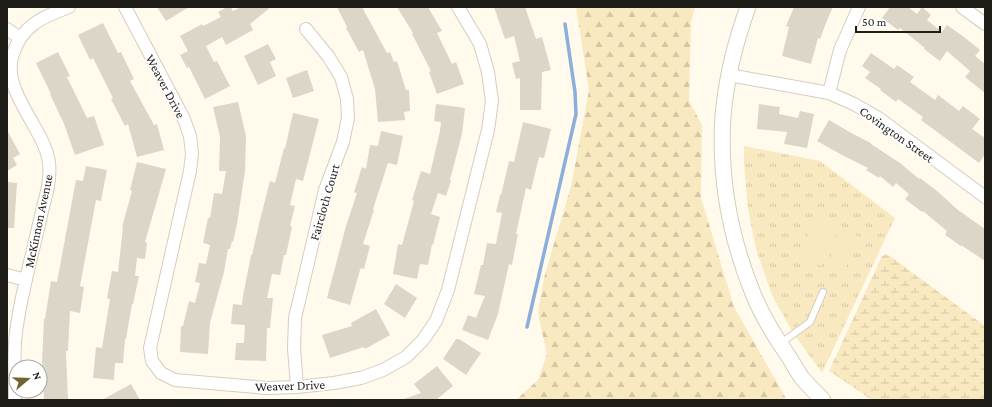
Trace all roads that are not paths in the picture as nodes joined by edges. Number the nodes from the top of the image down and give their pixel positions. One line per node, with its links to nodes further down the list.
1 (69, 7): 10 (street, McKinnon Avenue)
2 (124, 7): 18 (street, Weaver Drive)
3 (458, 7): 18 (street, Weaver Drive)
4 (748, 7): 11 (street)
5 (859, 7): 12 (street)
6 (962, 7): 7 (street)
7 (985, 24)
8 (7, 29): 10 (street)
9 (306, 29): 18 (street, Faircloth Court)
10 (20, 38): 15 (street, McKinnon Avenue)
11 (729, 75): 12 (street, Covington Street); 17 (street)
12 (829, 93): 13 (street, Covington Street)
13 (985, 197)
14 (7, 275): 15 (street)
15 (26, 280): 19 (street, McKinnon Avenue)
16 (823, 292): 17 (lane)
17 (780, 344): 20 (street)
18 (297, 387)
19 (15, 400)
20 (823, 400)

